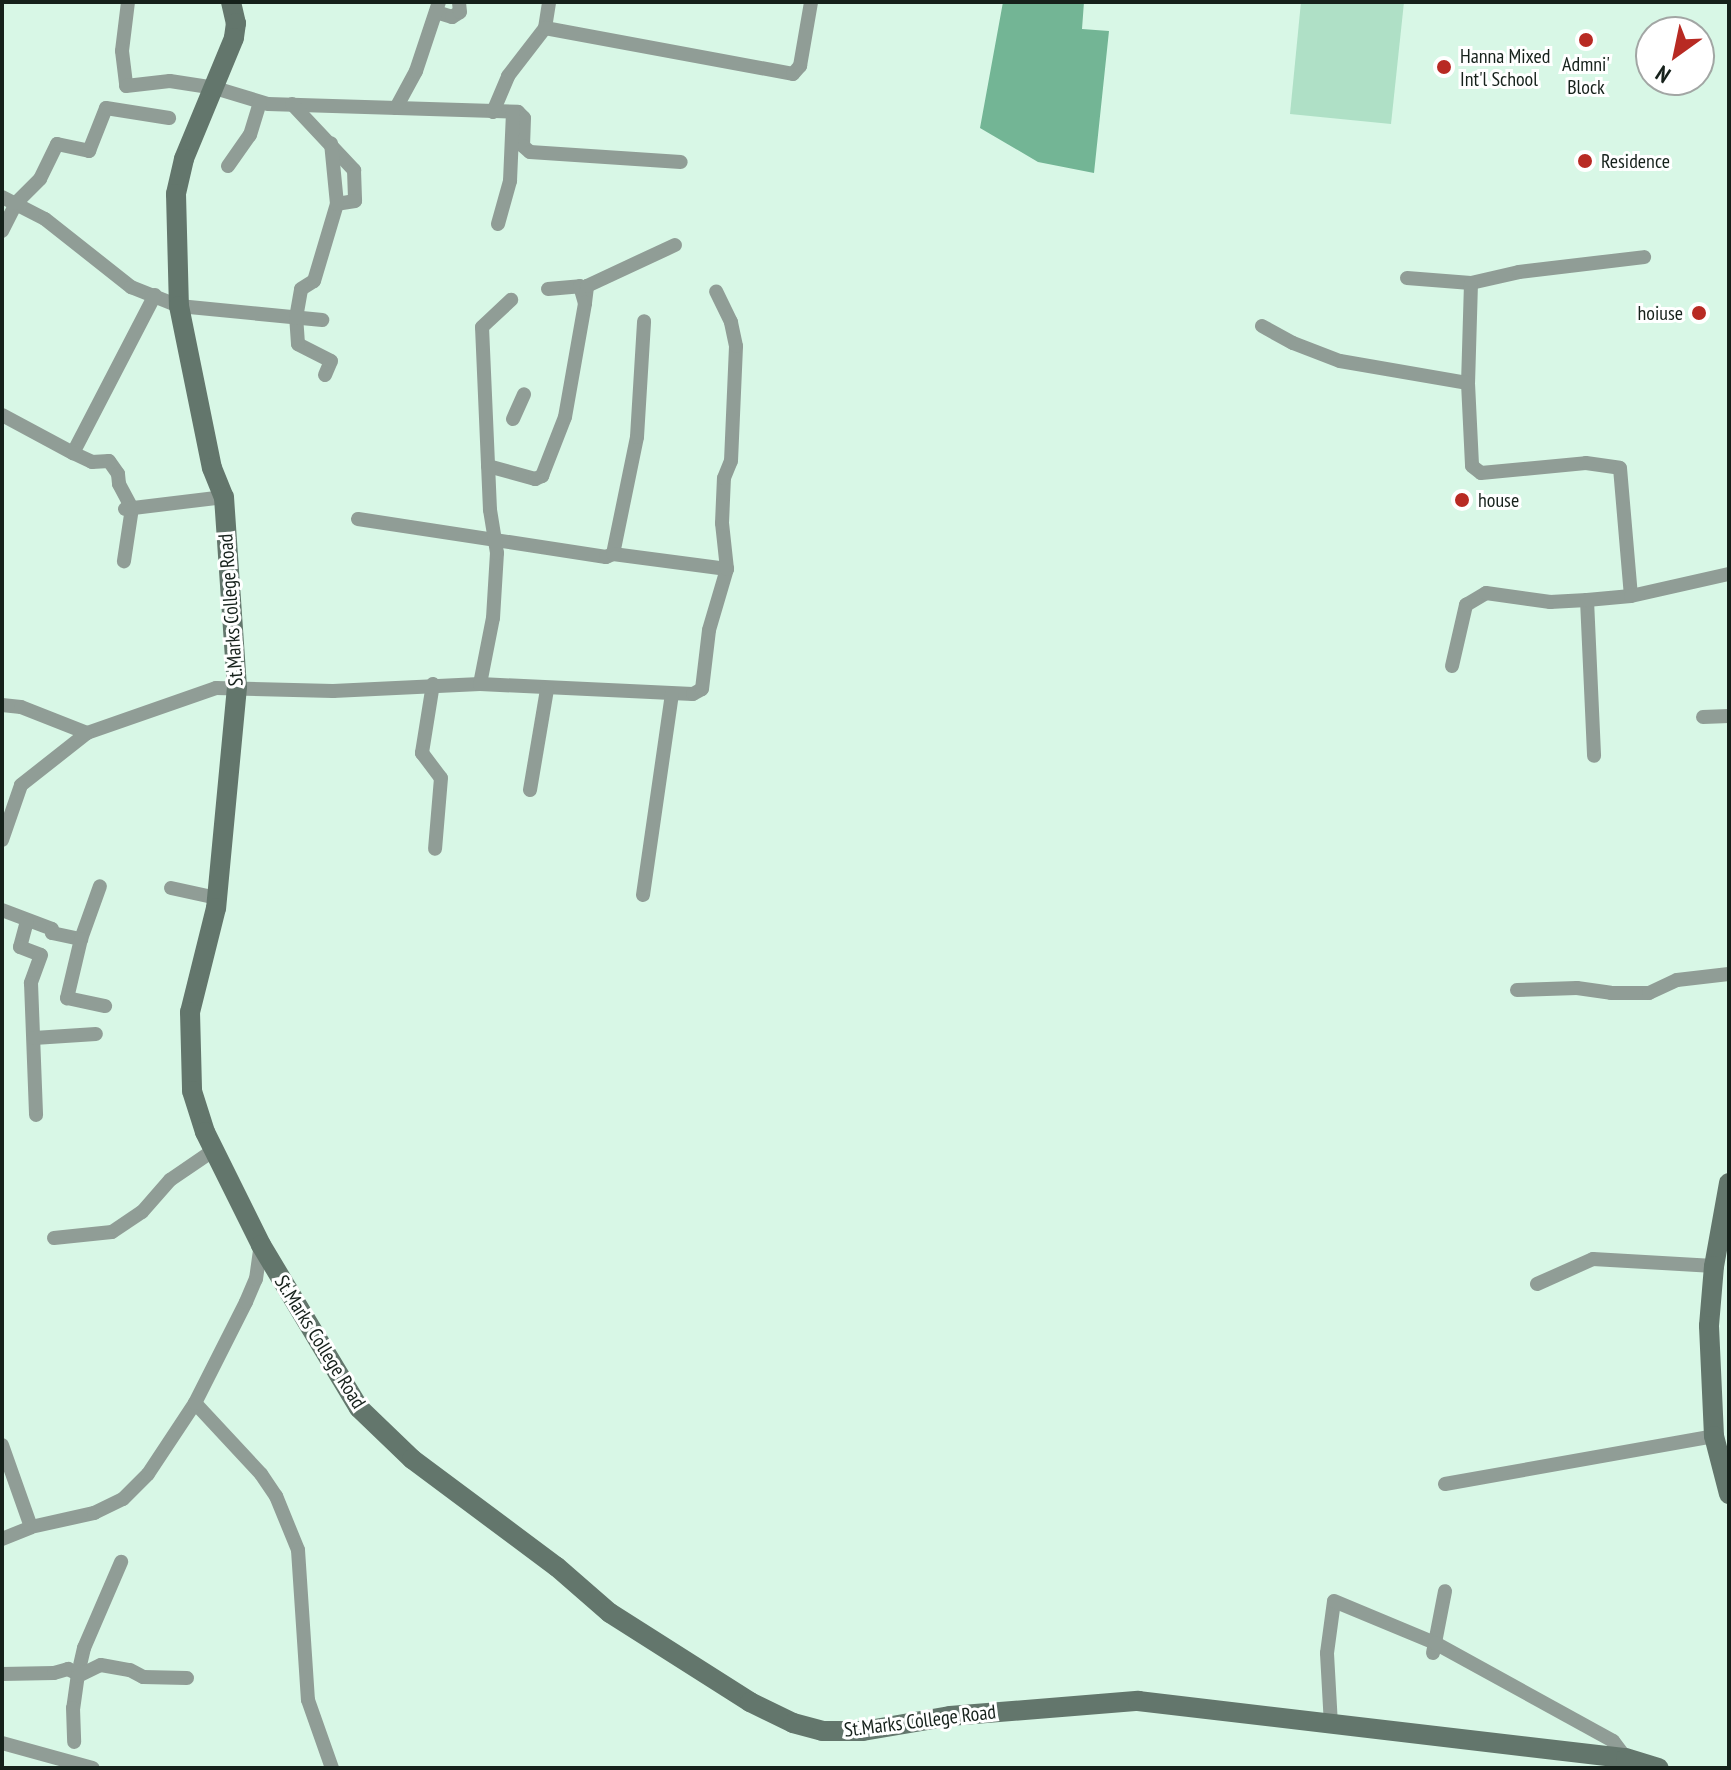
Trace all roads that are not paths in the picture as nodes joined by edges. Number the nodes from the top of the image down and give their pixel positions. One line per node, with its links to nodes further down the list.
1 (128, 2): 8 (street)
2 (231, 2): 8 (main road, St.Marks College Road)
3 (459, 2): 6 (street)
4 (549, 2): 7 (street)
5 (811, 2): 7 (street)
6 (438, 7): 11 (street)
7 (545, 28): 12 (street)
8 (215, 88): 9 (street); 31 (main road, St.Marks College Road)
9 (260, 102): 10 (street); 17 (street)
10 (292, 104): 11 (street); 15 (street)
11 (396, 108): 12 (street)
12 (493, 112): 13 (street)
13 (513, 112): 16 (street); 20 (street)
14 (169, 118): 18 (street)
15 (331, 143): 19 (street); 19 (street)
16 (681, 162)
17 (228, 166)
18 (9, 200): 21 (street); 28 (street)
19 (337, 204): 32 (street)
20 (498, 224)
21 (2, 231)
22 (675, 245): 30 (street)
23 (1644, 257): 25 (street)
24 (1407, 278): 25 (street)
25 (1471, 283): 37 (street)
26 (548, 289): 30 (street)
27 (716, 291): 49 (street)
28 (155, 295): 31 (street); 41 (street)
29 (511, 300): 42 (street)
30 (585, 303): 42 (street)
31 (179, 306): 32 (street); 43 (main road, St.Marks College Road)
32 (296, 318): 33 (street); 36 (street)
33 (322, 320)
34 (644, 321): 47 (street)
35 (1262, 326): 37 (street)
36 (325, 375)
37 (1468, 383): 51 (street)
38 (524, 394): 40 (street)
39 (2, 415): 41 (street)
40 (513, 419)
41 (73, 453): 44 (street)
42 (488, 466): 46 (street)
43 (224, 497): 44 (street); 56 (main road, St.Marks College Road)
44 (128, 509): 48 (street)
45 (358, 519): 46 (street)
46 (493, 539): 47 (street); 55 (street)
47 (613, 554): 49 (street)
48 (124, 561)
49 (727, 569): 58 (street)
50 (1729, 574): 51 (street)
51 (1631, 596): 52 (street)
52 (1587, 600): 53 (street); 63 (street)
53 (1452, 666)
54 (433, 684): 55 (street); 56 (street); 66 (street)
55 (480, 684): 57 (street)
56 (237, 687): 62 (street); 70 (main road, St.Marks College Road)
57 (547, 689): 58 (street); 64 (street)
58 (672, 694): 69 (street)
59 (2, 705): 62 (street)
60 (1729, 716): 61 (street)
61 (1703, 717)
62 (87, 733): 65 (street)
63 (1594, 756)
64 (530, 790)
65 (2, 840)
66 (435, 849)
67 (100, 886): 73 (street)
68 (171, 888): 70 (street)
69 (643, 895)
70 (217, 898): 80 (main road, St.Marks College Road)
71 (2, 910): 72 (street)
72 (27, 921): 73 (street); 78 (street)
73 (81, 939): 76 (street)
74 (1729, 974): 75 (street)
75 (1517, 990)
76 (105, 1006)
77 (96, 1034): 78 (street)
78 (34, 1038): 79 (street)
79 (36, 1115)
80 (214, 1150): 82 (street); 83 (main road, St.Marks College Road)
81 (1729, 1183): 84 (main road)
82 (54, 1238)
83 (261, 1245): 86 (street); 99 (main road, St.Marks College Road)
84 (1714, 1266): 85 (street); 87 (main road)
85 (1537, 1284)
86 (195, 1403): 91 (street); 105 (street)
87 (1714, 1436): 89 (street); 90 (main road)
88 (2, 1445): 91 (street)
89 (1445, 1484)
90 (1729, 1494)
91 (31, 1527): 92 (street)
92 (2, 1539)
93 (121, 1562): 97 (street)
94 (1445, 1591): 95 (street)
95 (1434, 1648): 99 (street); 102 (street)
96 (2, 1674): 97 (street)
97 (78, 1675): 98 (street); 100 (street)
98 (187, 1678)
99 (1331, 1725): 102 (main road, St.Marks College Road)
100 (74, 1742): 103 (street); 104 (street)
101 (2, 1743): 103 (street)
102 (1626, 1758): 106 (main road, St.Marks College Road)
103 (65, 1759): 104 (street)
104 (89, 1767)
105 (332, 1768)
106 (1659, 1768)

